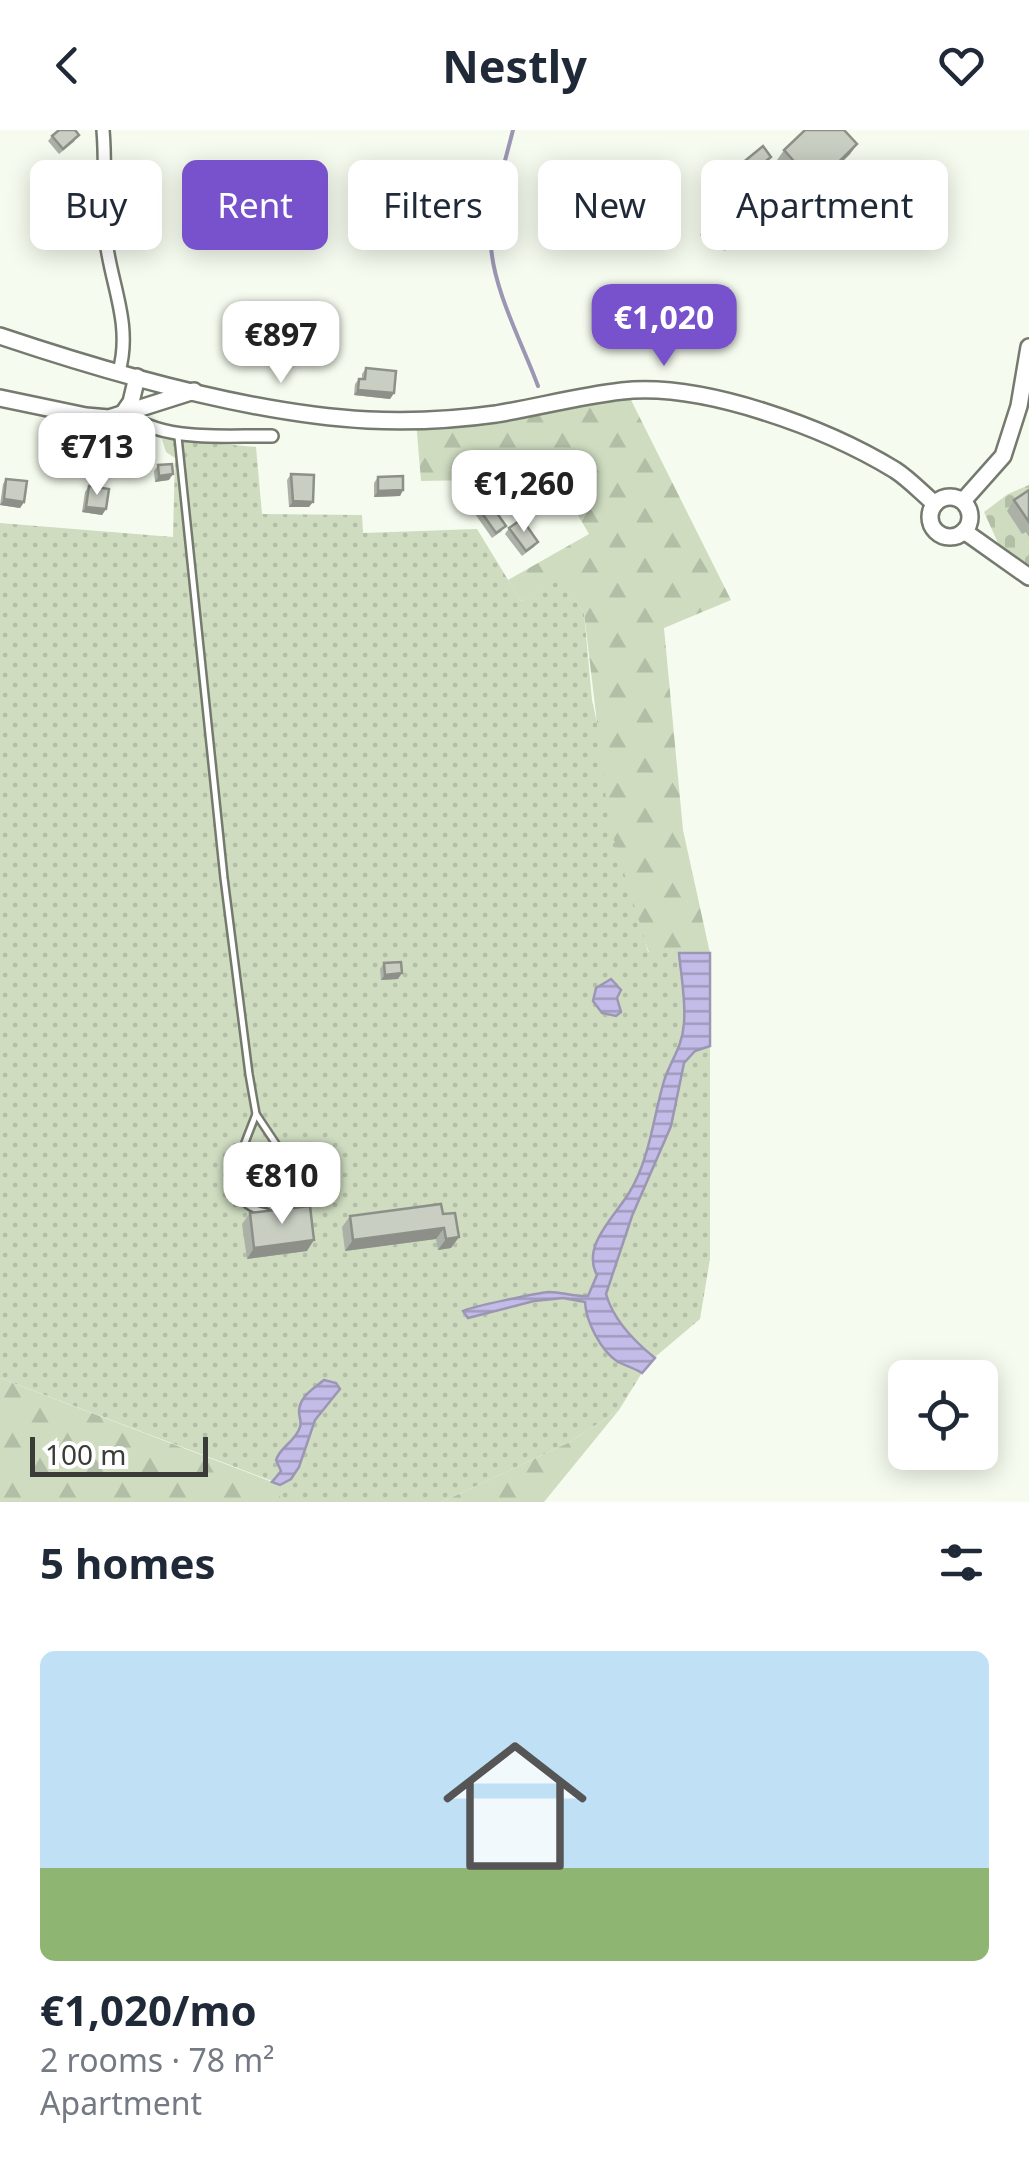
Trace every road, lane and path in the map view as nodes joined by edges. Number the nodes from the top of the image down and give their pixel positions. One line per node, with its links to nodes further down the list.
1 (104, 130): 4 (street)
2 (0, 336): 4 (street)
3 (1029, 347): 11 (street)
4 (120, 370): 5 (street)
5 (136, 377): 6 (street); 8 (street)
6 (194, 391): 8 (street); 12 (street)
7 (0, 398): 8 (street)
8 (124, 412): 9 (street)
9 (178, 434): 10 (street); 15 (lane)
10 (272, 436)
11 (963, 501): 12 (street); 13 (street)
12 (935, 504): 13 (street)
13 (964, 531): 14 (street)
14 (1029, 577)
15 (256, 1114): 15 (lane)

